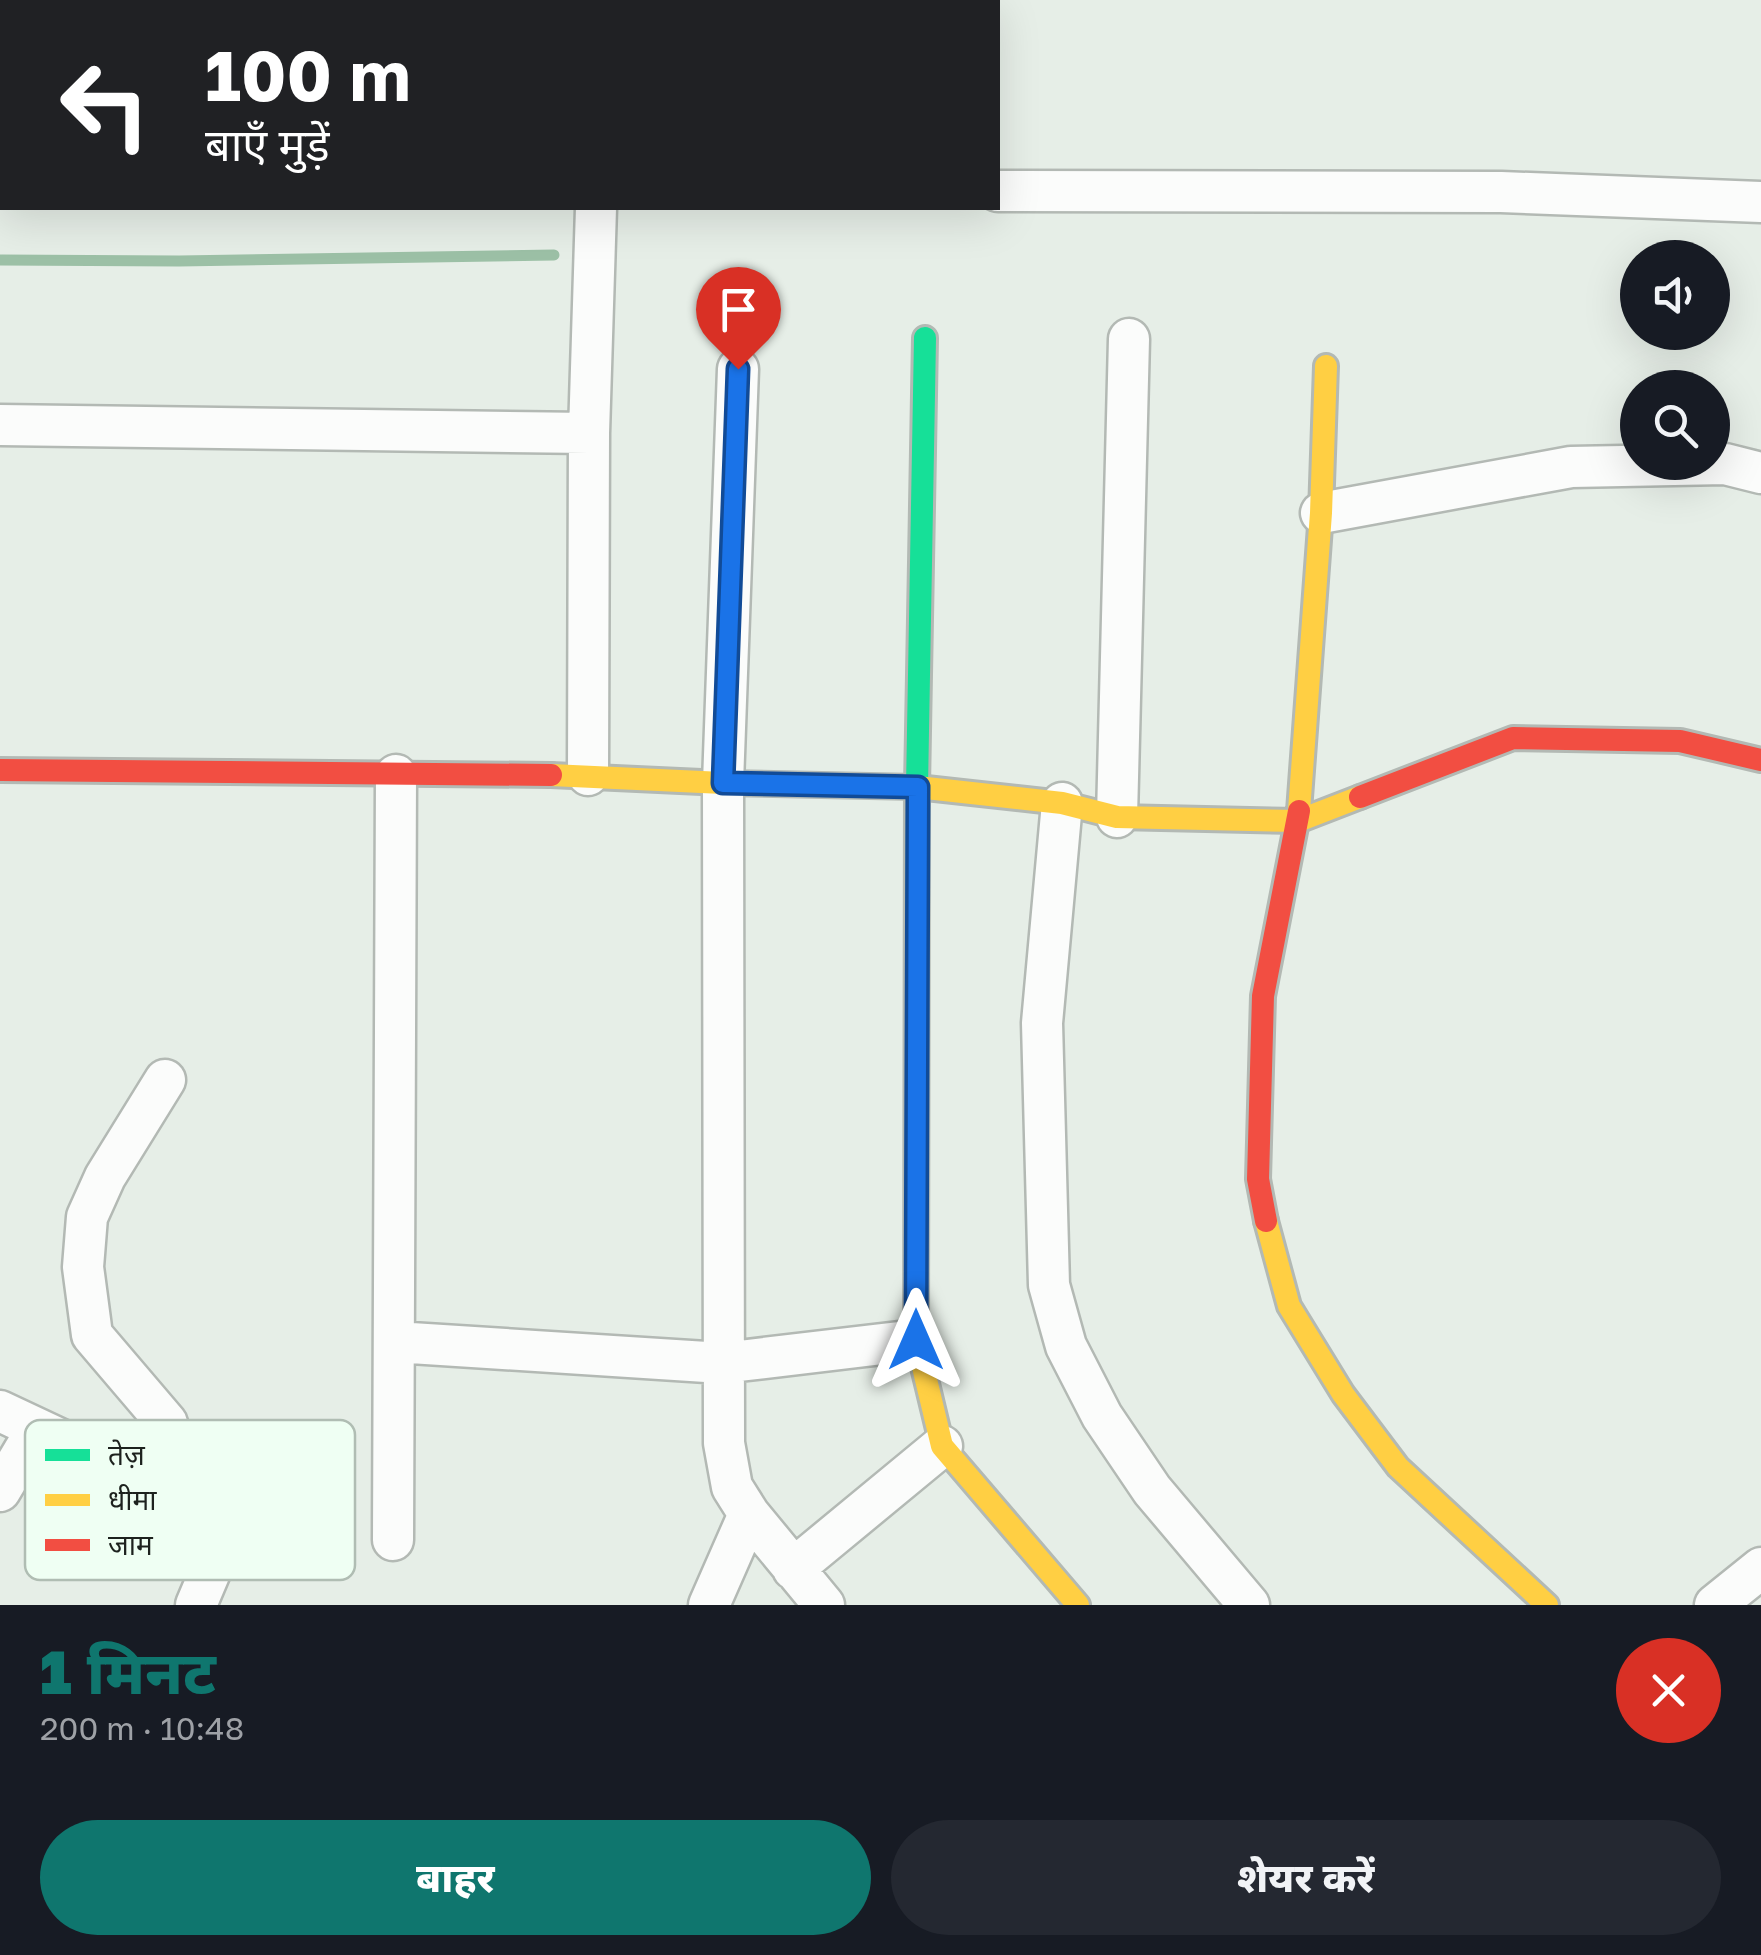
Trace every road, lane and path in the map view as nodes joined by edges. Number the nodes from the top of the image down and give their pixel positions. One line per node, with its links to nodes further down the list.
1 (1000, 191): 2 (street)
2 (1761, 202)
3 (596, 210): 9 (street)
4 (925, 338): 17 (street)
5 (1129, 338): 19 (street)
6 (1326, 366): 11 (street)
7 (738, 369): 16 (street)
8 (0, 426): 9 (street)
9 (589, 433): 15 (street)
10 (1761, 473): 11 (street)
11 (1321, 513): 20 (street)
12 (1761, 760): 20 (street)
13 (0, 770): 14 (street)
14 (396, 775): 15 (street); 23 (street)
15 (588, 775): 16 (street)
16 (723, 783): 17 (street); 24 (street)
17 (918, 787): 18 (street); 22 (street)
18 (1062, 803): 19 (street); 40 (street)
19 (1117, 817): 20 (street)
20 (1298, 821): 41 (street)
21 (165, 1080): 26 (street)
22 (916, 1340): 24 (street); 28 (street)
23 (394, 1342): 24 (street); 32 (street)
24 (722, 1363): 31 (street)
25 (0, 1411): 27 (street)
26 (164, 1420)
27 (25, 1423)
28 (942, 1446): 34 (street); 39 (street)
29 (25, 1449): 30 (street)
30 (0, 1491)
31 (749, 1514): 34 (street); 37 (street)
32 (393, 1540)
33 (1761, 1568): 42 (street)
34 (793, 1569): 38 (street)
35 (207, 1580): 36 (street)
36 (196, 1605)
37 (710, 1605)
38 (824, 1605)
39 (1078, 1605)
40 (1249, 1605)
41 (1547, 1605)
42 (1715, 1605)

